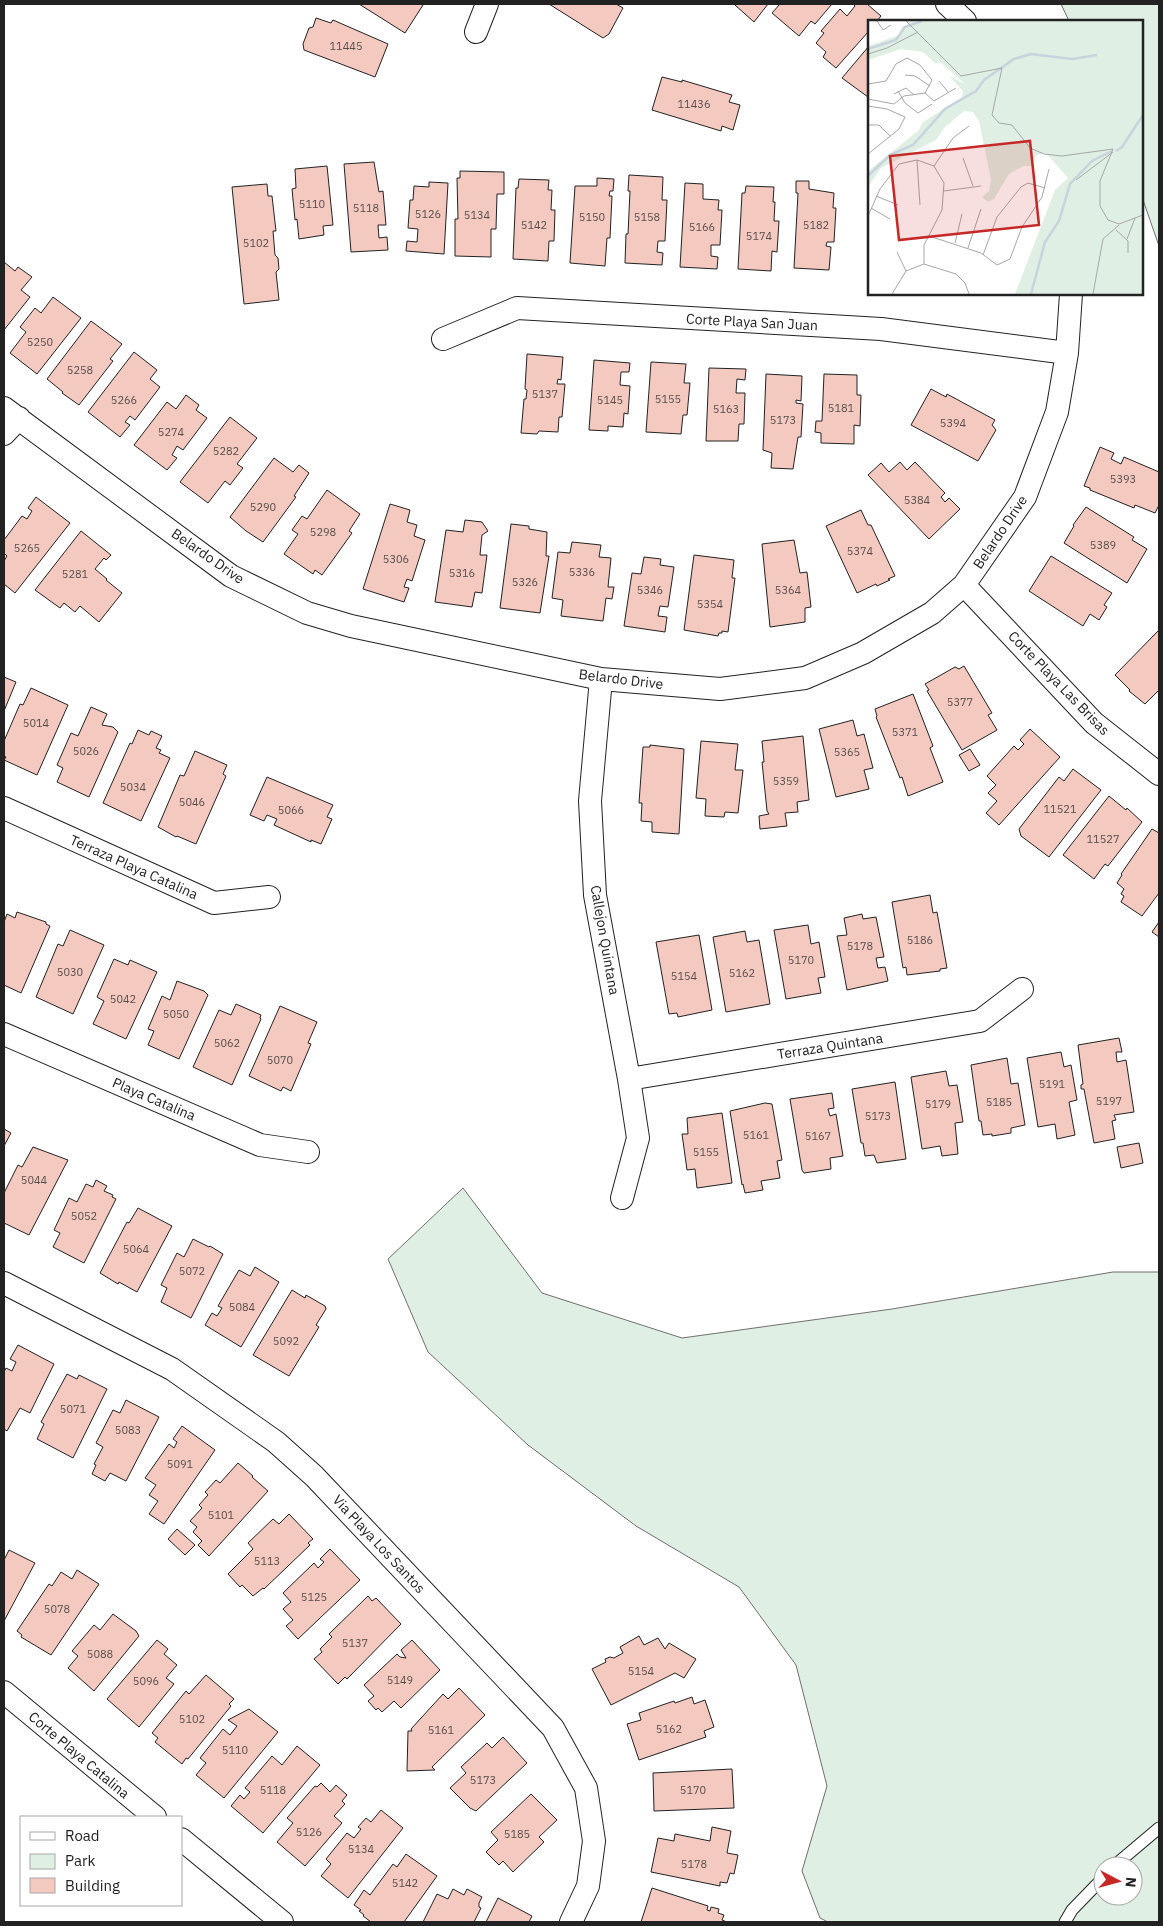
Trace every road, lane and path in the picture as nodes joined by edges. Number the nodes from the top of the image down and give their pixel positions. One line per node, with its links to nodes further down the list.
1 (487, 4): 4 (street)
2 (948, 4): 3 (street)
3 (964, 20)
4 (476, 32)
5 (1071, 295): 7 (street, Belardo Drive)
6 (443, 338): 7 (street, Corte Playa San Juan)
7 (1066, 354): 9 (street, Belardo Drive)
8 (9, 420): 10 (street, Belardo Drive)
9 (964, 585): 10 (street, Belardo Drive); 11 (street, Corte Playa Las Brisas)
10 (601, 679): 16 (street, Callejon Quintana)
11 (1159, 774)
12 (4, 808): 13 (street, Terraza Playa Catalina)
13 (269, 897)
14 (1022, 989): 16 (street, Terraza Quintana)
15 (4, 1034): 17 (street, Playa Catalina)
16 (630, 1079): 18 (street, Callejon Quintana)
17 (308, 1152)
18 (622, 1198)
19 (4, 1283): 27 (street, Via Playa Los Santos)
20 (4, 1692): 21 (street, Corte Playa Catalina)
21 (154, 1816)
22 (1159, 1828): 24 (lane)
23 (182, 1840): 26 (street)
24 (1126, 1856)
25 (1093, 1888): 28 (lane)
26 (282, 1922)
27 (571, 1922)
28 (1065, 1922)

